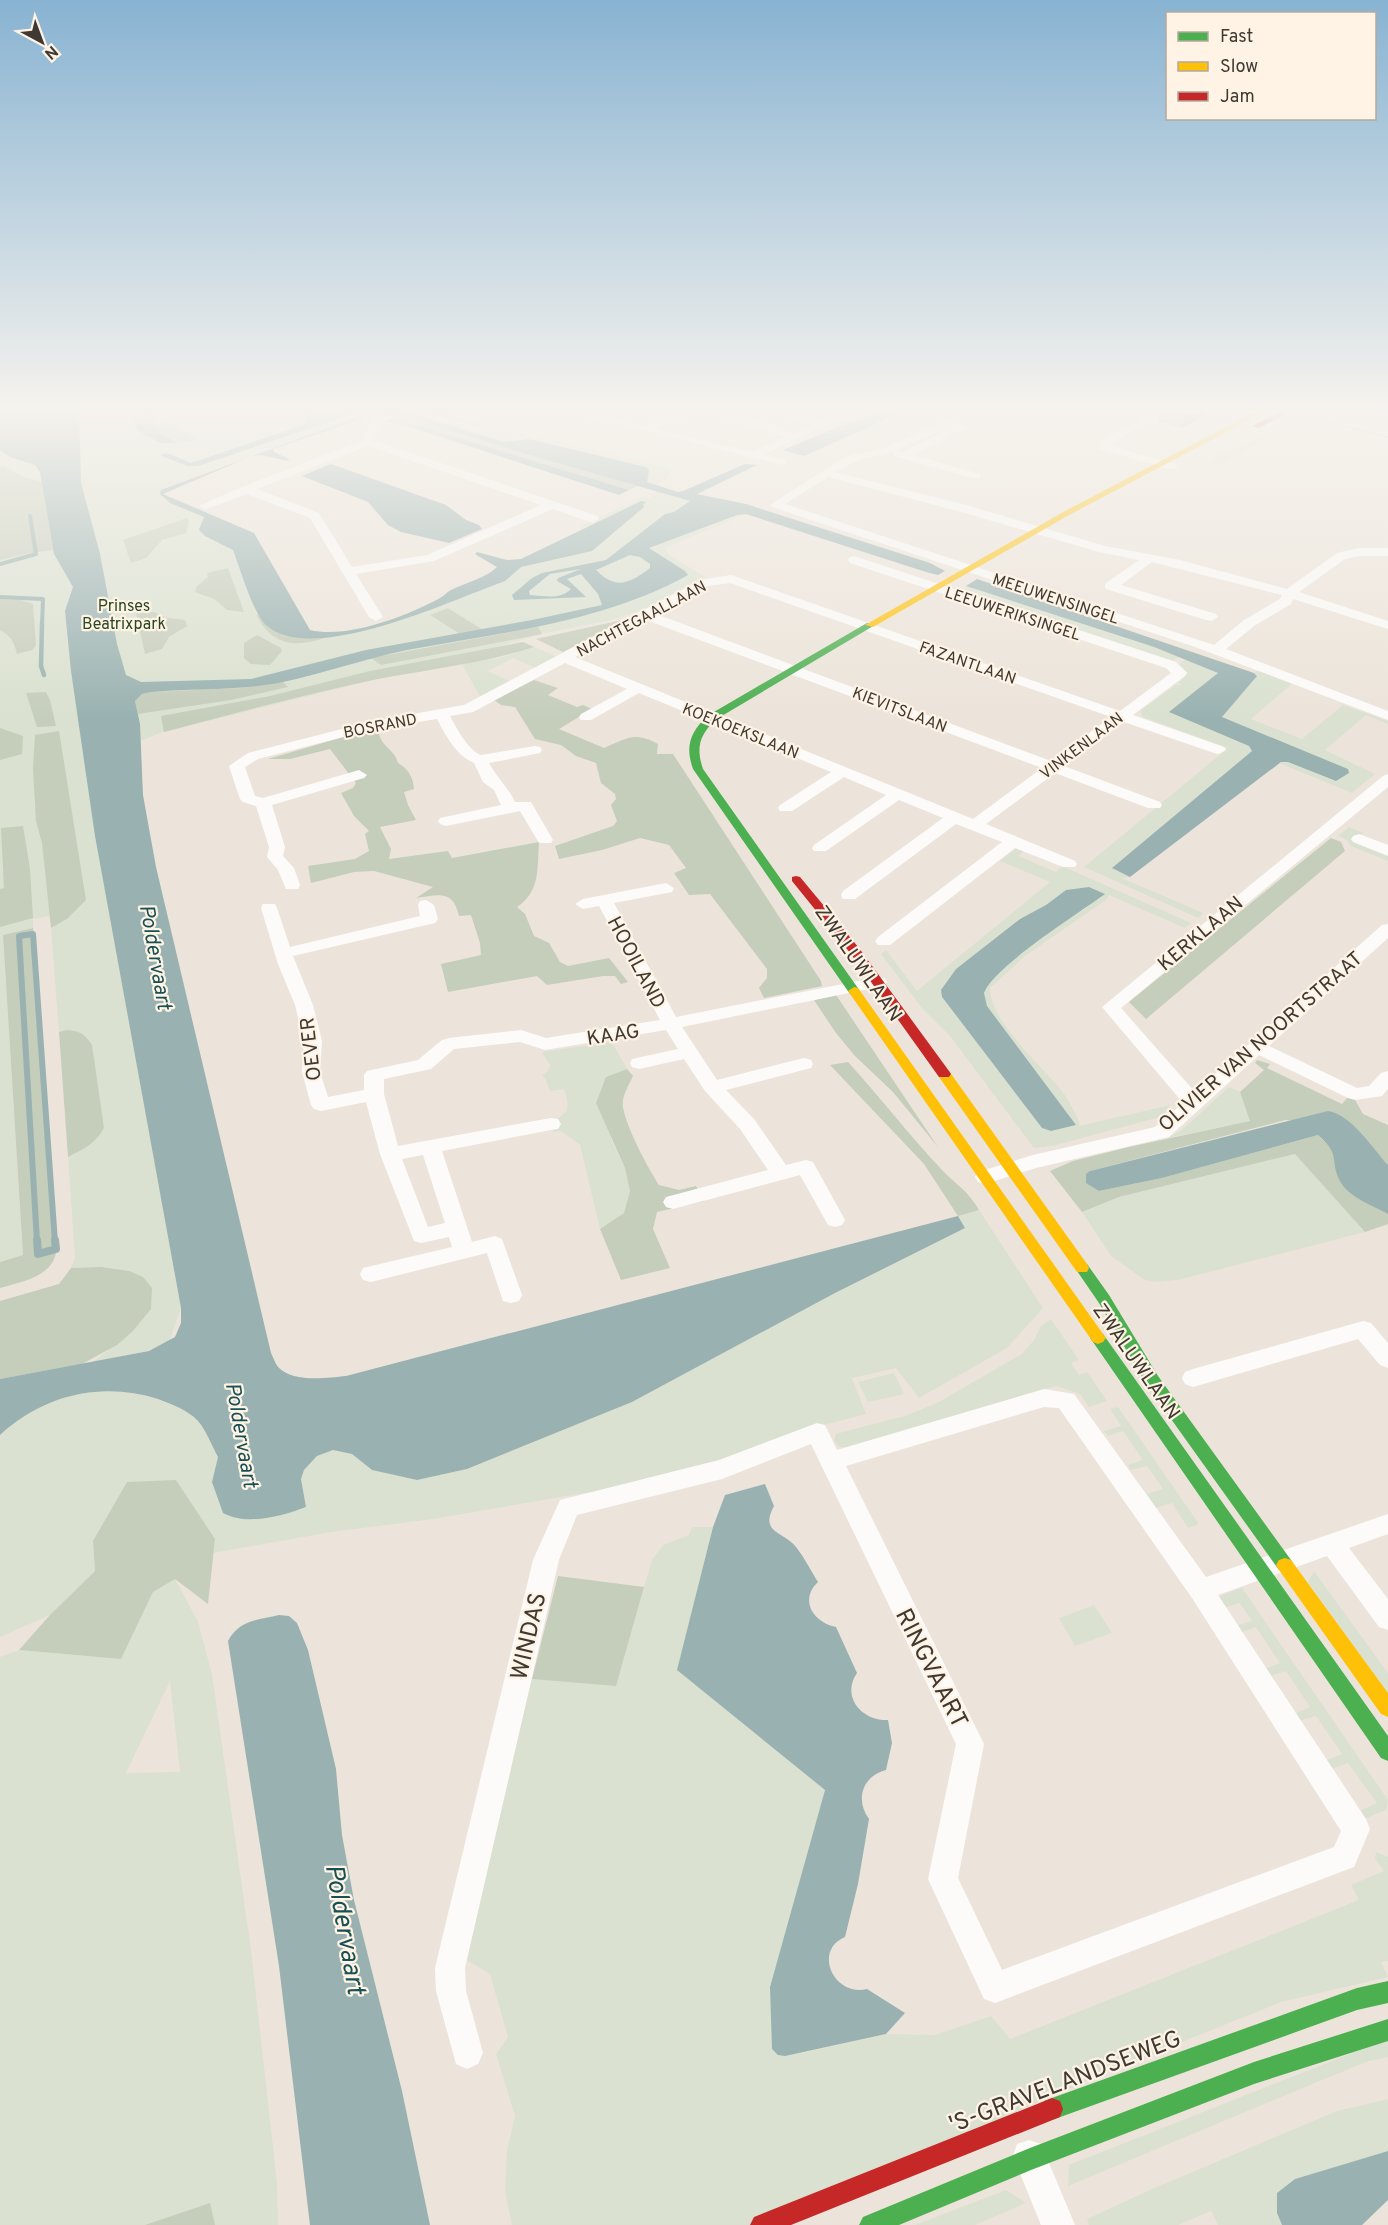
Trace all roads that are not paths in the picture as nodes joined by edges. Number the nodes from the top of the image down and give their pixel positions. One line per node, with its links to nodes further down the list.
1 (302, 511): 15 (street)
2 (539, 511): 15 (street)
3 (569, 511): 8 (street)
4 (793, 511): 14 (street, MEEUWENSINGEL)
5 (971, 511): 9 (street)
6 (1070, 511): 9 (main road, ZWALUWLAAN)
7 (1094, 511): 10 (main road, ZWALUWLAAN)
8 (593, 519)
9 (1035, 530): 10 (street); 14 (main road, ZWALUWLAAN)
10 (1051, 535): 12 (street); 14 (main road, ZWALUWLAAN)
11 (1388, 552): 18 (street)
12 (1150, 558): 18 (street); 21 (street)
13 (854, 560): 17 (street, LEEUWERIKSINGEL)
14 (969, 570): 17 (main road, ZWALUWLAAN); 24 (street, MEEUWENSINGEL)
15 (349, 571): 20 (street)
16 (717, 580): 19 (street, NACHTEGAALLAAN); 23 (street, FAZANTLAAN)
17 (938, 588): 23 (main road, ZWALUWLAAN); 26 (street, LEEUWERIKSINGEL)
18 (1289, 593): 22 (street); 24 (street)
19 (646, 615): 25 (street, NACHTEGAALLAAN); 27 (street, KIEVITSLAAN)
20 (376, 617)
21 (1211, 617)
22 (1388, 625)
23 (871, 628): 27 (main road, ZWALUWLAAN); 30 (street, FAZANTLAAN)
24 (1221, 646): 31 (street, MEEUWENSINGEL)
25 (566, 658): 28 (street, KOEKOEKSLAAN); 29 (street, BOSRAND)
26 (1171, 665): 30 (street, VINKENLAAN)
27 (799, 671): 33 (main road, ZWALUWLAAN); 38 (street, KIEVITSLAAN)
28 (639, 688): 32 (street); 33 (street, KOEKOEKSLAAN)
29 (442, 714): 37 (street); 43 (street, BOSRAND)
30 (1121, 716): 36 (street, FAZANTLAAN); 38 (street, VINKENLAAN)
31 (1388, 716)
32 (586, 717)
33 (716, 720): 34 (main road, ZWALUWLAAN); 39 (street, KOEKOEKSLAAN); 68 (main road, ZWALUWLAAN)
34 (710, 738)
35 (535, 750): 37 (street)
36 (1219, 750)
37 (480, 760): 45 (street)
38 (1053, 767): 44 (street, KIEVITSLAAN); 49 (street, VINKENLAAN)
39 (843, 771): 42 (street, KOEKOEKSLAAN); 46 (street)
40 (359, 776): 43 (street)
41 (1388, 779): 77 (street, KERKLAAN)
42 (897, 794): 47 (street, KOEKOEKSLAAN); 53 (street)
43 (263, 803): 57 (street)
44 (1154, 805)
45 (510, 808): 48 (street); 51 (street)
46 (786, 808)
47 (954, 818): 49 (street, KOEKOEKSLAAN); 59 (street)
48 (446, 821)
49 (974, 826): 52 (street, KOEKOEKSLAAN)
50 (1359, 839): 54 (street)
51 (545, 840)
52 (1013, 842): 55 (street, KOEKOEKSLAAN); 65 (street)
53 (820, 848)
54 (1388, 850)
55 (1069, 864)
56 (788, 867): 67 (main road, ZWALUWLAAN)
57 (292, 885)
58 (666, 888): 60 (street, HOOILAND)
59 (849, 895)
60 (604, 900): 61 (street, HOOILAND); 69 (street, HOOILAND)
61 (583, 904)
62 (426, 905): 66 (street)
63 (269, 908): 66 (street, OEVER)
64 (1388, 929): 70 (street, OLIVIER VAN NOORTSTRAAT)
65 (884, 941)
66 (285, 953): 76 (street, OEVER)
67 (878, 981): 68 (street, KAAG); 81 (main road, ZWALUWLAAN)
68 (852, 987): 69 (street, KAAG); 83 (main road, ZWALUWLAAN)
69 (671, 1024): 71 (street, HOOILAND); 76 (street, KAAG)
70 (1255, 1046): 74 (street); 77 (street, OLIVIER VAN NOORTSTRAAT)
71 (689, 1052): 72 (street); 75 (street, HOOILAND)
72 (639, 1064)
73 (804, 1064): 75 (street)
74 (1388, 1077)
75 (712, 1087): 82 (street, HOOILAND)
76 (374, 1094): 80 (street)
77 (1194, 1103): 81 (street, OLIVIER VAN NOORTSTRAAT)
78 (551, 1124): 79 (street)
79 (430, 1145): 80 (street); 86 (street)
80 (390, 1154): 86 (street)
81 (1013, 1169): 83 (street, OLIVIER VAN NOORTSTRAAT); 95 (main road, ZWALUWLAAN)
82 (781, 1174): 84 (street); 85 (street)
83 (985, 1177): 95 (main road, ZWALUWLAAN)
84 (673, 1202)
85 (835, 1220)
86 (457, 1228): 87 (street)
87 (464, 1252): 88 (street); 89 (street)
88 (371, 1274)
89 (511, 1295)
90 (1388, 1359): 91 (street)
91 (1193, 1378)
92 (831, 1461): 96 (street, RINGVAART); 96 (street, RINGVAART); 102 (street, WINDAS)
93 (1388, 1524): 94 (street)
94 (1331, 1543): 95 (street); 97 (street)
95 (1272, 1566): 96 (street); 98 (main road, ZWALUWLAAN); 99 (main road, ZWALUWLAAN)
96 (1201, 1590)
97 (1388, 1619)
98 (1388, 1708)
99 (1388, 1752)
100 (1388, 1992): 103 (main road, 'S-GRAVELANDSEWEG)
101 (1388, 2030): 104 (main road)
102 (467, 2053)
103 (1015, 2122): 104 (street); 105 (main road, 'S-GRAVELANDSEWEG)
104 (1030, 2159): 106 (main road); 107 (street)
105 (762, 2225)
106 (871, 2225)
107 (1058, 2225)

